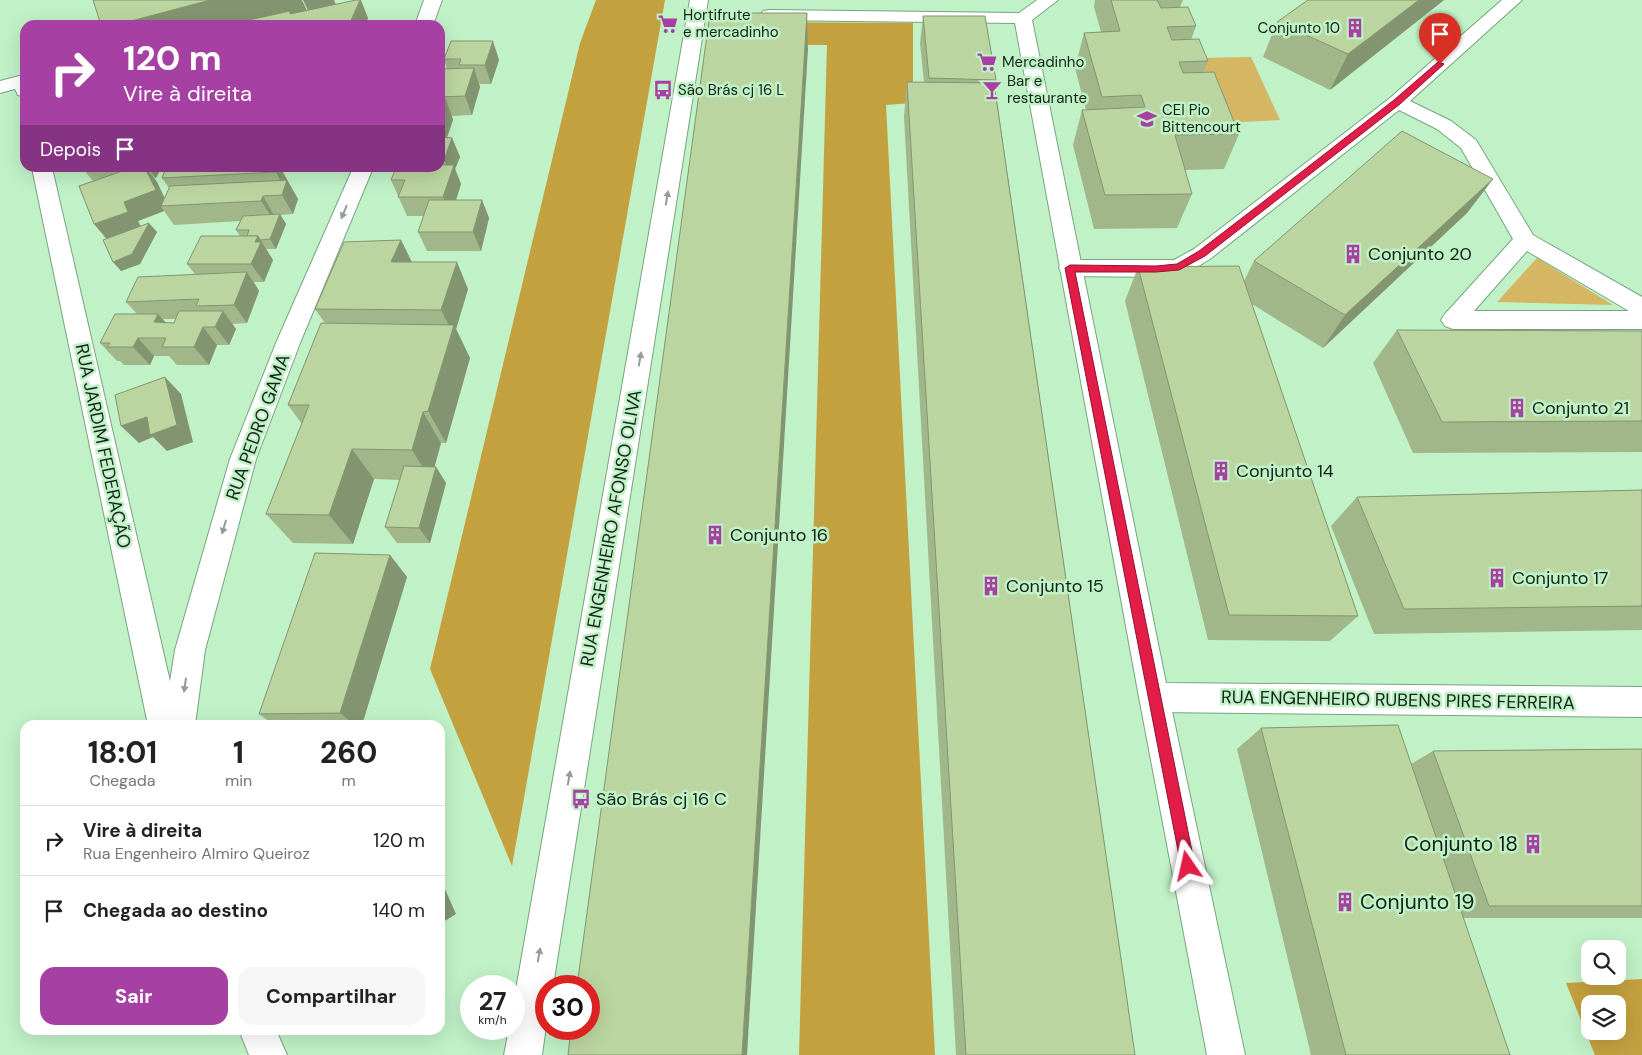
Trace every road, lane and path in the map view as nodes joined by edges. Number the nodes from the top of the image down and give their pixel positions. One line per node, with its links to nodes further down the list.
1 (433, 0): 7 (street)
2 (1050, 0): 6 (street)
3 (1513, 0): 10 (street)
4 (705, 10): 23 (street, RUA ENGENHEIRO AFONSO OLIVA, one-way to 4)
5 (757, 15): 6 (street)
6 (1023, 18): 14 (street)
7 (426, 20)
8 (20, 86): 9 (street)
9 (0, 87)
10 (1397, 102): 13 (street); 14 (street)
11 (43, 172): 19 (street, RUA JARDIM FEDERAÇÃO)
12 (361, 172): 20 (street, RUA PEDRO GAMA, one-way to 20)
13 (1525, 240): 15 (street); 16 (street)
14 (1070, 268): 17 (street)
15 (1642, 308)
16 (1642, 320)
17 (1154, 697): 18 (street, RUA ENGENHEIRO RUBENS PIRES FERREIRA); 24 (street)
18 (1642, 702)
19 (163, 720)
20 (181, 720)
21 (259, 1035): 22 (street)
22 (268, 1055)
23 (523, 1055)
24 (1226, 1055)

